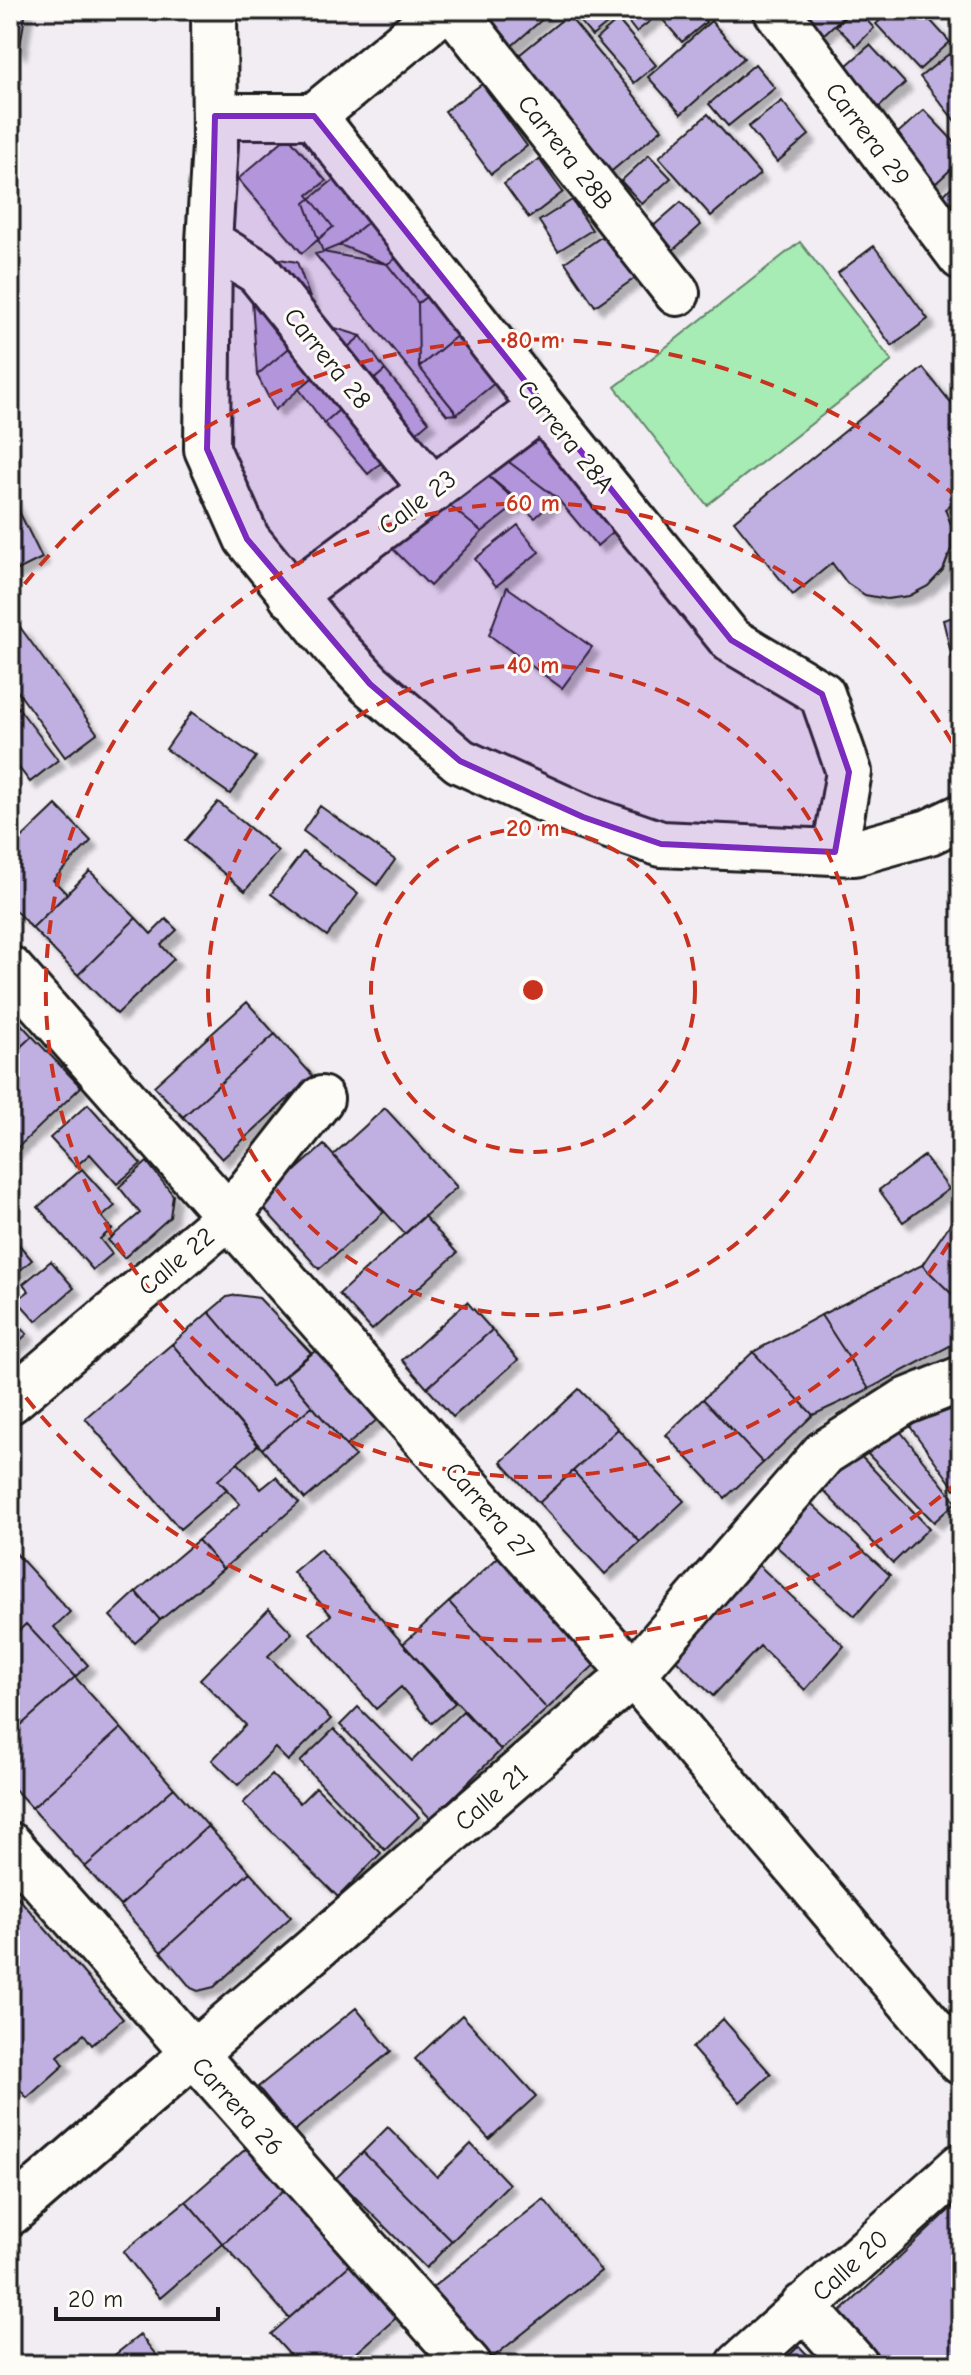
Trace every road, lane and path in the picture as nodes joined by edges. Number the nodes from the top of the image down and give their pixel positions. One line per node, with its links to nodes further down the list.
1 (214, 10): 5 (street)
2 (443, 10): 6 (street)
3 (454, 10): 9 (street, Carrera 28B)
4 (776, 10): 8 (street, Carrera 29)
5 (215, 116): 6 (street); 7 (street)
6 (314, 116): 10 (street, Carrera 28A)
7 (209, 242): 11 (street, Carrera 28); 12 (street)
8 (961, 257)
9 (677, 293)
10 (542, 407): 11 (street, Calle 23); 14 (street, Carrera 28A)
11 (433, 490): 12 (street, Calle 23)
12 (291, 596): 14 (street)
13 (961, 817): 14 (street)
14 (835, 852)
15 (10, 969): 17 (street, Carrera 27)
16 (321, 1099): 17 (street, Calle 22)
17 (229, 1216): 19 (street, Calle 22); 20 (street, Carrera 27)
18 (961, 1379): 20 (street, Calle 21)
19 (10, 1401)
20 (633, 1674): 22 (street, Calle 21); 23 (street, Carrera 27)
21 (10, 1845): 22 (street, Carrera 26)
22 (192, 2055): 25 (street, Calle 21); 27 (street, Carrera 26)
23 (961, 2062)
24 (961, 2166): 26 (street, Calle 20)
25 (10, 2213)
26 (803, 2306): 28 (street, Calle 20); 29 (street)
27 (469, 2365)
28 (739, 2365)
29 (856, 2365)

